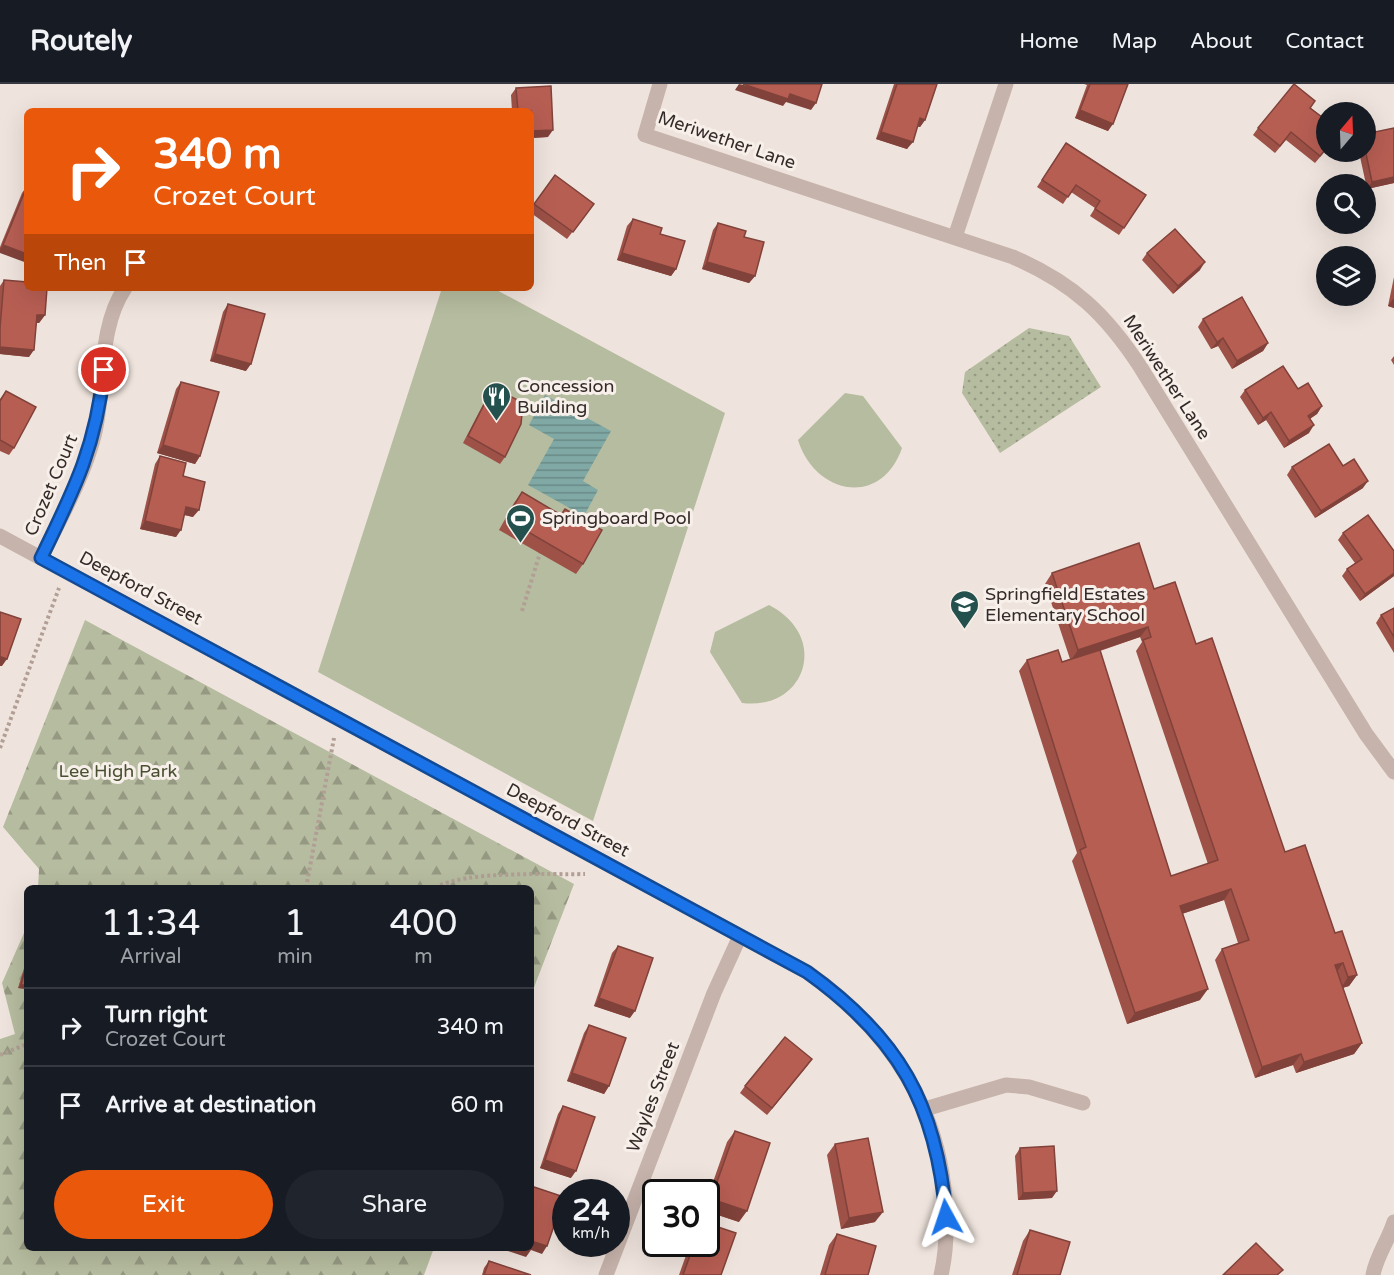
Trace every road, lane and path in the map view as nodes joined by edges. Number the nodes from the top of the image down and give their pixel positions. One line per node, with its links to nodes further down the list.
1 (660, 84): 3 (street, Meriwether Lane)
2 (1006, 84): 3 (street)
3 (955, 237): 12 (street, Meriwether Lane)
4 (123, 291): 7 (street, Crozet Court)
5 (0, 536): 7 (street, Deepford Street)
6 (540, 553): 9 (path)
7 (41, 558): 8 (street, Deepford Street)
8 (66, 570): 10 (street, Deepford Street); 11 (path)
9 (522, 611)
10 (338, 718): 14 (path); 16 (street, Deepford Street)
11 (0, 748)
12 (1394, 772)
13 (591, 874): 15 (path)
14 (307, 885)
15 (440, 885)
16 (740, 936): 20 (street, Deepford Street); 22 (street, Wayles Street)
17 (24, 1045): 18 (path)
18 (0, 1055)
19 (1083, 1103): 20 (street)
20 (925, 1109): 23 (street, Deepford Street)
21 (1394, 1222): 24 (street)
22 (606, 1275)
23 (941, 1275)
24 (1373, 1275)

